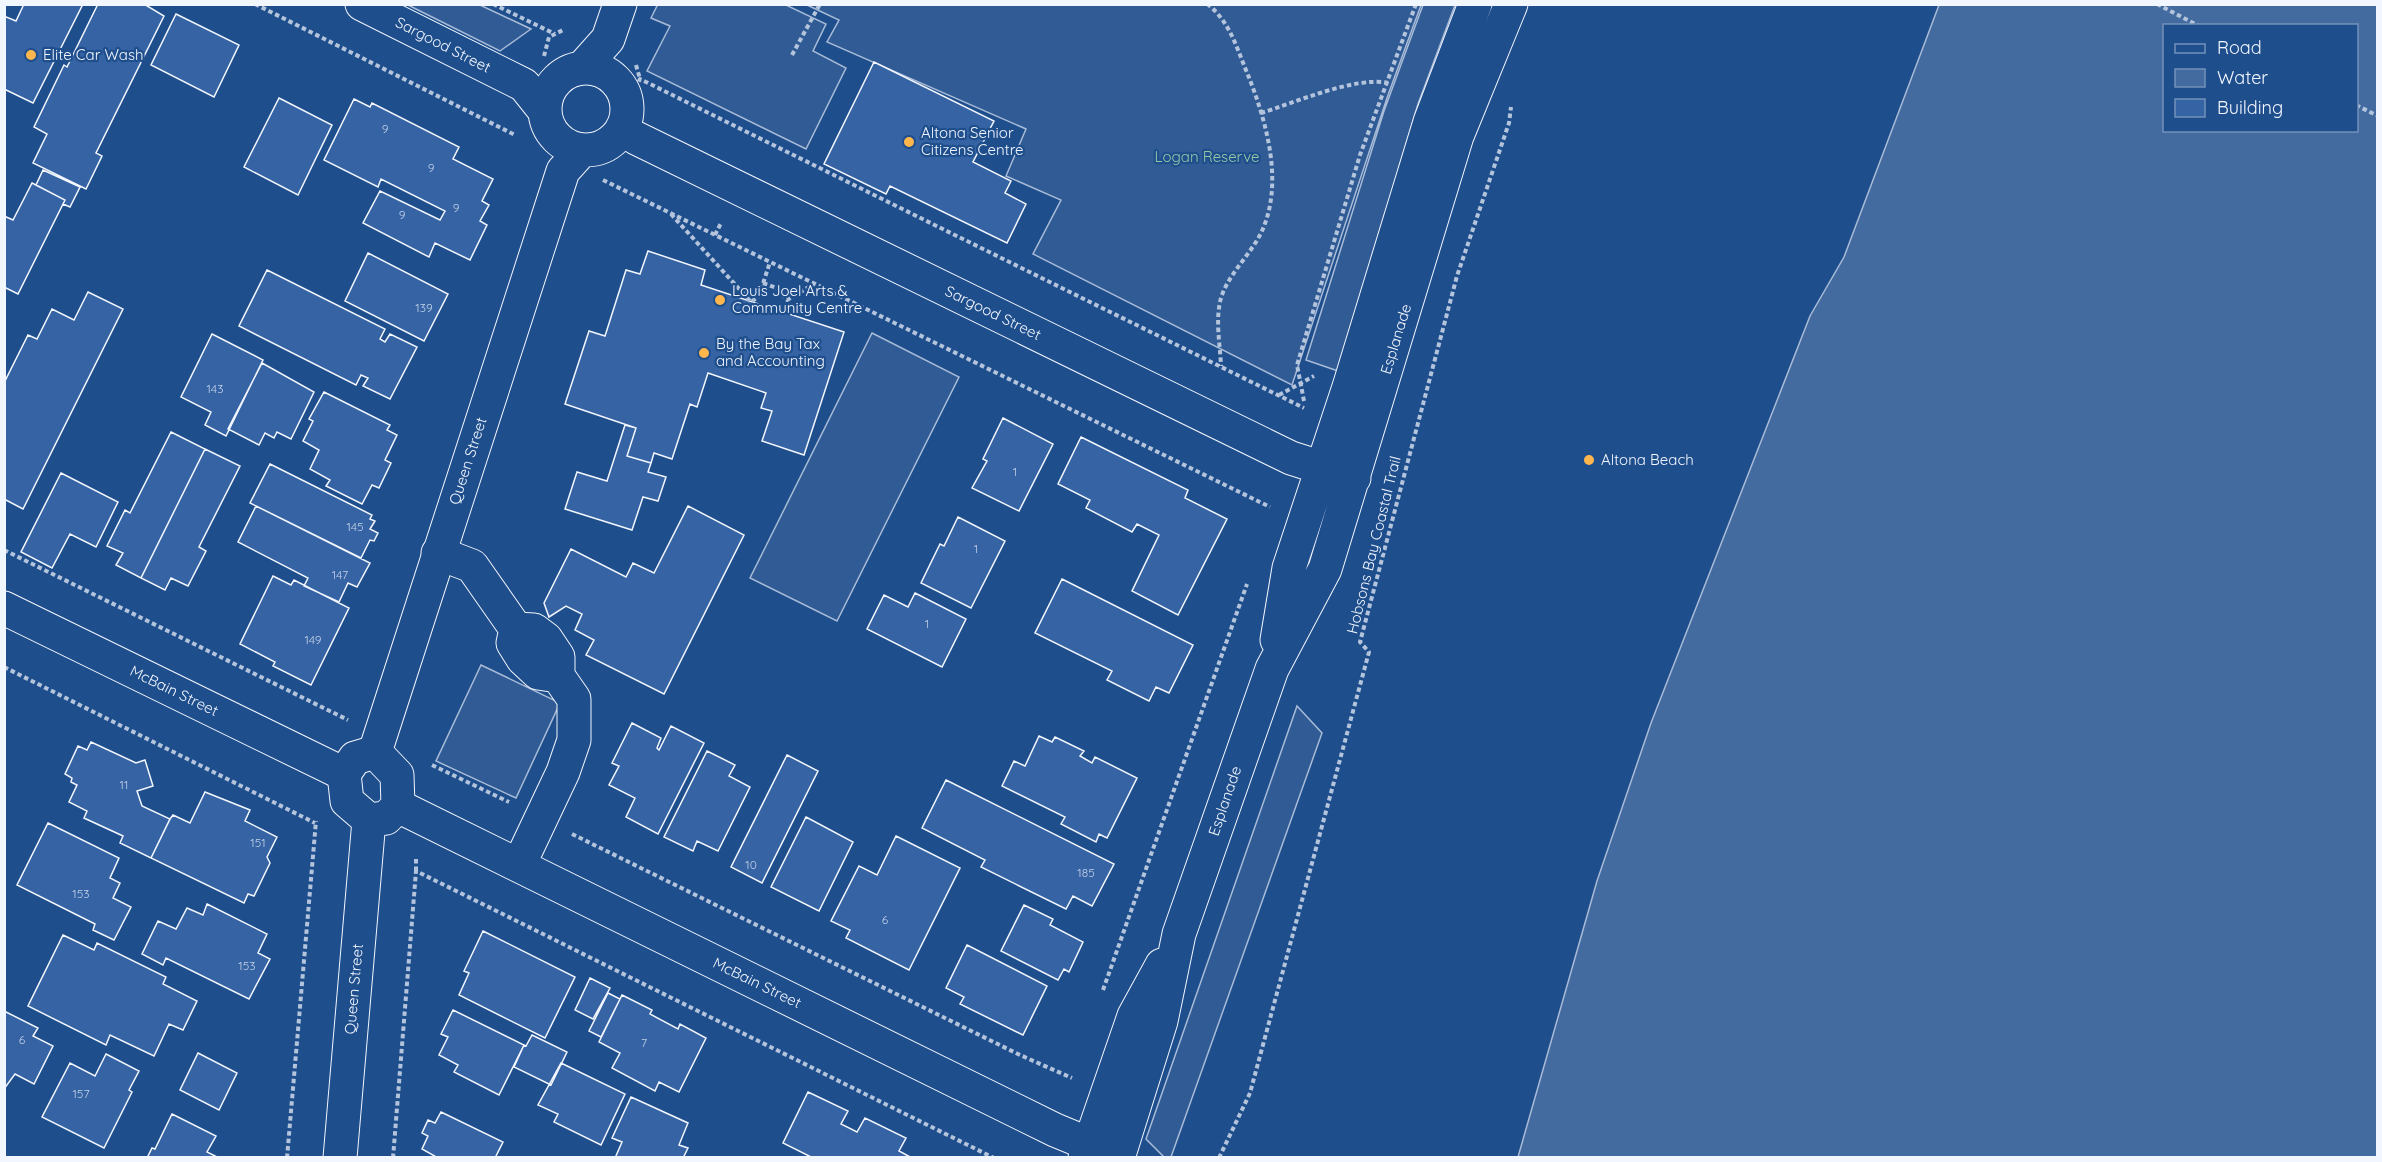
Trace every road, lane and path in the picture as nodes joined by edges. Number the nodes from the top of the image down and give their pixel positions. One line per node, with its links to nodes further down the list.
1 (255, 4): 21 (path)
2 (362, 4): 16 (street, Sargood Street)
3 (494, 4): 12 (path)
4 (620, 4): 14 (street)
5 (819, 4): 13 (path)
6 (1207, 4): 19 (path)
7 (1416, 4): 15 (path)
8 (1475, 4): 35 (street, Esplanade)
9 (1510, 4): 36 (street, Esplanade)
10 (2157, 4): 11 (path)
11 (2195, 24)
12 (555, 34)
13 (792, 55)
14 (596, 71): 16 (street); 22 (street)
15 (1388, 83): 19 (path); 31 (path)
16 (540, 93): 22 (street)
17 (1511, 103): 61 (path, Hobsons Bay Coastal Trail)
18 (2358, 106): 20 (path)
19 (1261, 113): 29 (path)
20 (2378, 116)
21 (516, 135)
22 (600, 138): 23 (path); 29 (path); 34 (street, Sargood Street); 38 (street, Queen Street)
23 (669, 213): 25 (path); 27 (path)
24 (722, 223): 25 (path)
25 (715, 235): 26 (path)
26 (770, 262): 27 (path); 28 (path)
27 (763, 283): 28 (path)
28 (814, 283): 34 (path)
29 (1221, 367): 32 (path)
30 (1314, 376): 31 (path)
31 (1300, 384): 32 (path); 33 (path)
32 (1278, 395): 33 (path)
33 (1305, 408): 34 (path)
34 (1291, 458): 35 (street, Sargood Street)
35 (1323, 467): 36 (street, Sargood Street); 42 (street, Esplanade)
36 (1354, 478): 42 (street, Esplanade)
37 (4, 550): 45 (path)
38 (438, 553): 43 (street, Queen Street); 47 (street)
39 (1250, 575): 52 (path)
40 (4, 608): 45 (street, McBain Street)
41 (4, 667): 49 (path)
42 (1272, 669): 56 (street, Esplanade)
43 (375, 752): 45 (street); 46 (street)
44 (424, 760): 47 (path)
45 (338, 772): 48 (street); 49 (path)
46 (408, 811): 48 (street); 50 (street, McBain Street); 51 (path)
47 (541, 818): 50 (street); 54 (path)
48 (369, 820): 58 (street, Queen Street)
49 (315, 823): 57 (path)
50 (519, 866): 55 (street, McBain Street)
51 (416, 871): 59 (path); 60 (path)
52 (1100, 1000)
53 (1076, 1067): 54 (path)
54 (1072, 1078): 55 (path)
55 (1055, 1130): 56 (street, McBain Street)
56 (1103, 1154)
57 (287, 1158)
58 (340, 1158)
59 (393, 1158)
60 (994, 1158)
61 (1219, 1158)

